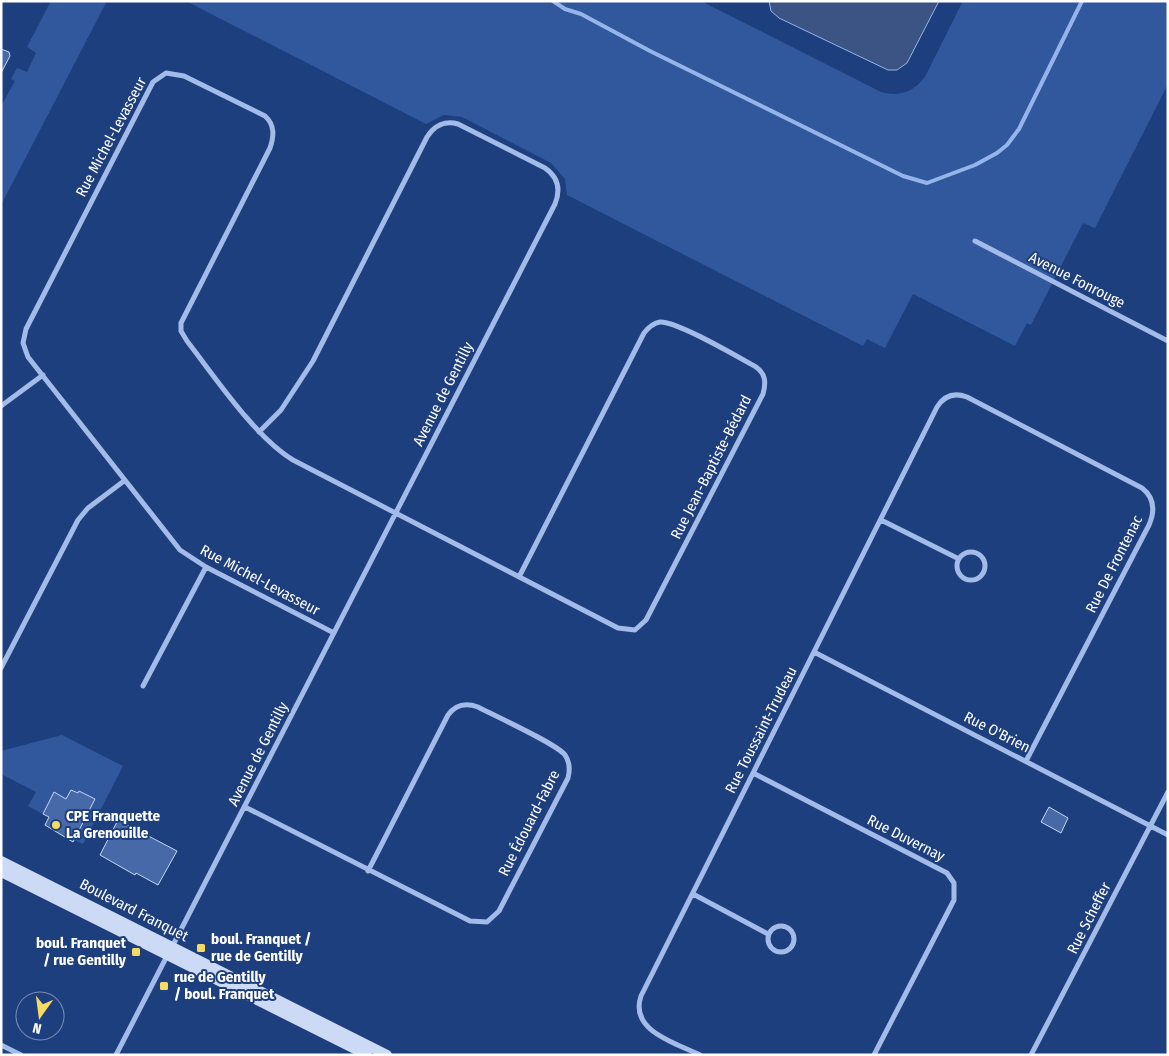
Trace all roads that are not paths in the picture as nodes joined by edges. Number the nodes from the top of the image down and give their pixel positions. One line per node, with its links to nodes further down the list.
1 (975, 241): 3 (street, Avenue Fonrouge)
2 (1168, 333): 3 (street)
3 (1166, 340)
4 (42, 375): 6 (street); 7 (street, Rue Michel-Levasseur); 8 (street, Rue Michel-Levasseur)
5 (951, 395): 10 (street, Rue Toussaint-Trudeau); 18 (street, Rue De Frontenac)
6 (1, 406)
7 (259, 432): 9 (street, Rue Michel-Levasseur); 9 (street, Avenue de Gentilly)
8 (124, 480): 12 (street, Rue Michel-Levasseur); 16 (street)
9 (395, 513): 13 (street, Rue Jean-Baptiste-Bédard); 14 (street, Avenue de Gentilly)
10 (881, 520): 11 (street); 15 (street, Rue Toussaint-Trudeau)
11 (959, 559): 11 (street)
12 (206, 567): 14 (street, Rue Michel-Levasseur); 17 (street)
13 (519, 577): 13 (street, Rue Jean-Baptiste-Bédard)
14 (334, 633): 21 (street, Avenue de Gentilly)
15 (814, 652): 18 (street, Rue O'Brien); 19 (street, Rue Toussaint-Trudeau)
16 (1, 668)
17 (143, 686)
18 (1026, 761): 22 (street, Rue O'Brien)
19 (753, 773): 27 (street, Rue Toussaint-Trudeau); 36 (street, Rue Duvernay)
20 (1168, 792): 22 (street, Rue Scheffer)
21 (245, 806): 25 (street, Rue Édouard-Fabre); 29 (street, Avenue de Gentilly)
22 (1150, 826): 23 (street, Rue O'Brien); 37 (street, Rue Scheffer)
23 (1168, 835)
24 (1, 861): 29 (street, Boulevard Franquet)
25 (368, 870): 25 (street, Rue Édouard-Fabre)
26 (1, 872): 29 (street, Boulevard Franquet)
27 (692, 894): 28 (street); 35 (street, Rue Toussaint-Trudeau)
28 (768, 934): 28 (street)
29 (170, 951): 32 (street, Avenue de Gentilly); 33 (street, Boulevard Franquet); 34 (street, Boulevard Franquet)
30 (1, 1045): 31 (street)
31 (21, 1055)
32 (116, 1055)
33 (366, 1055)
34 (387, 1055)
35 (700, 1055)
36 (874, 1055)
37 (1031, 1055)

